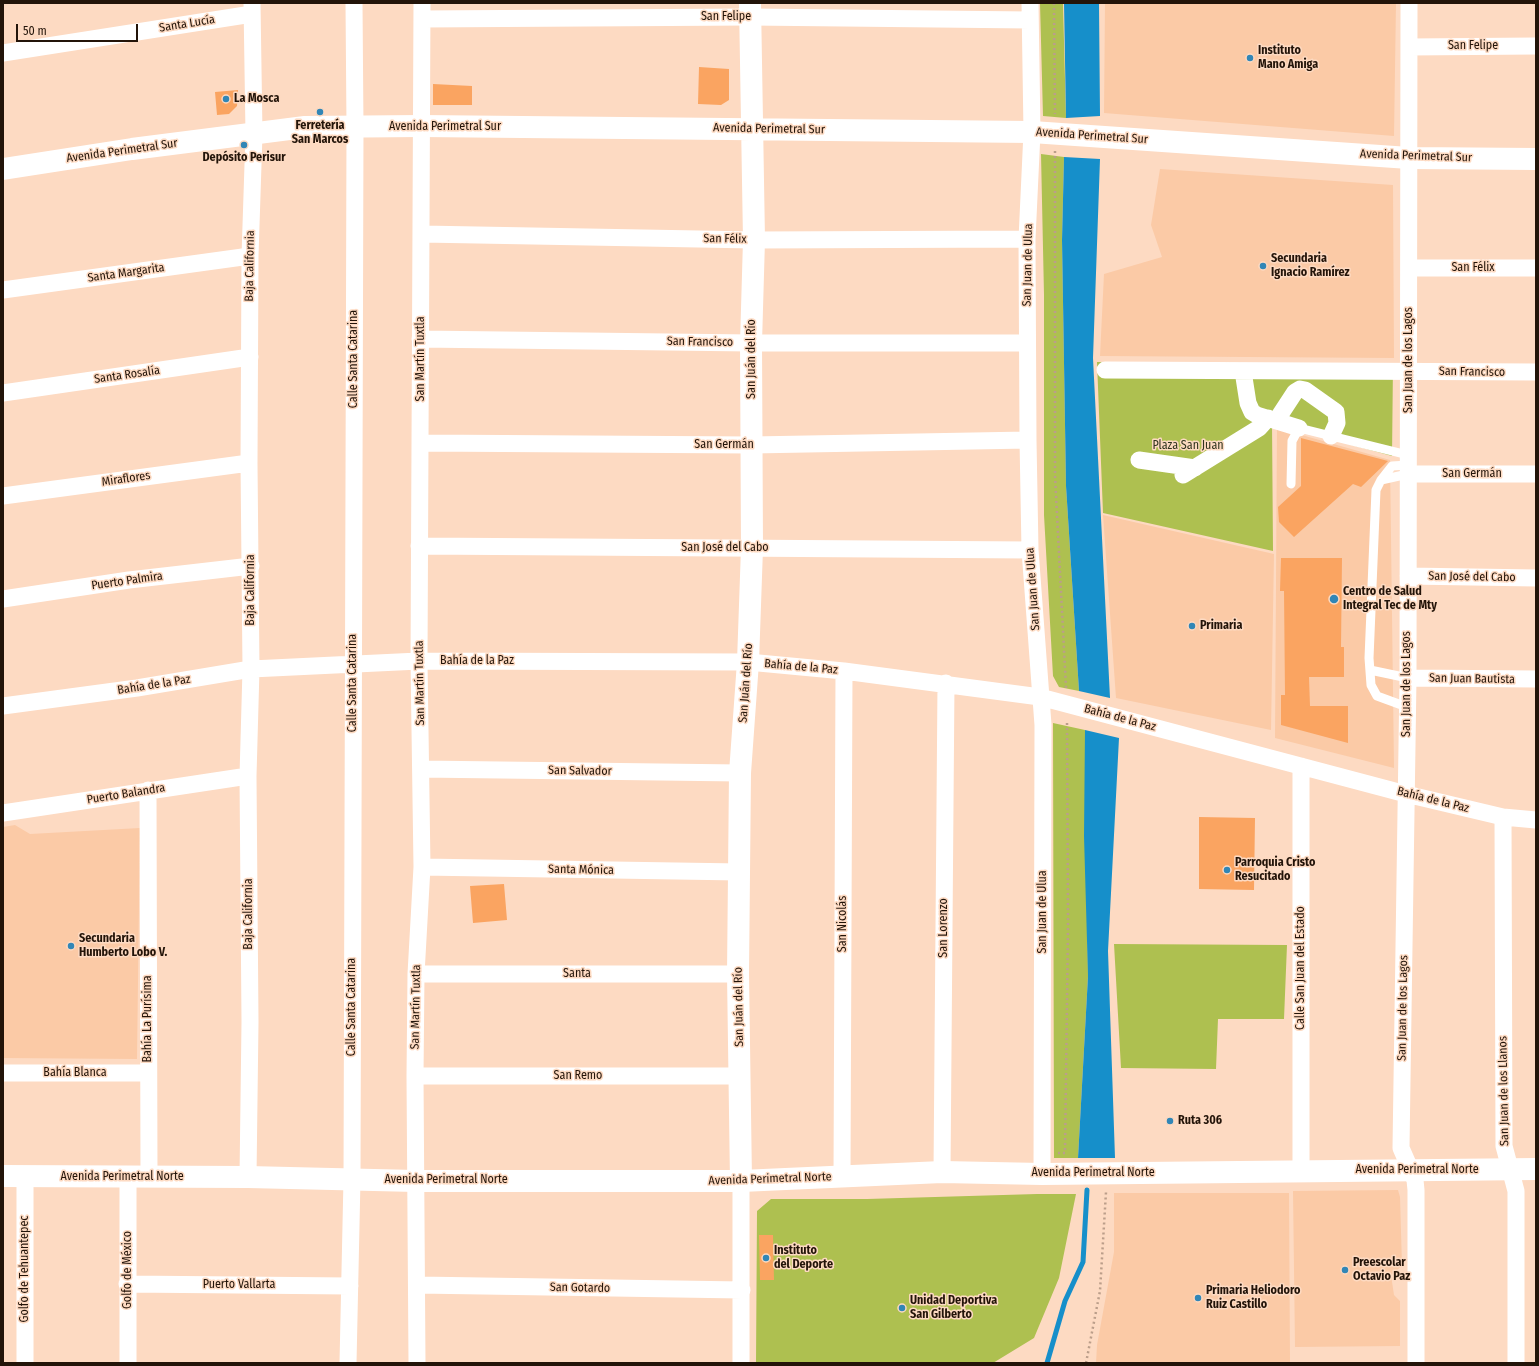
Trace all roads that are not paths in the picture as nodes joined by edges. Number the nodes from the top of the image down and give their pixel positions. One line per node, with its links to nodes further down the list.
1 (354, 3): 12 (street, Calle Santa Catarina)
2 (1030, 3): 7 (street, San Juan de Ulua)
3 (1409, 3): 8 (street, San Juan de los Lagos)
4 (252, 8): 10 (street, Santa Lucía); 15 (street, Baja California)
5 (750, 10): 6 (street, San Felipe); 7 (street, San Felipe); 13 (street, San Juán del Río)
6 (422, 11): 11 (street, San Martín Tuxtla)
7 (1030, 20): 14 (street, San Juan de Ulua)
8 (1409, 46): 9 (street, San Felipe); 16 (street, San Juan de los Lagos)
9 (1536, 46)
10 (3, 52)
11 (421, 126): 12 (street, Avenida Perimetral Sur); 13 (street, Avenida Perimetral Sur); 19 (street, San Martín Tuxtla)
12 (355, 127): 15 (street, Avenida Perimetral Sur); 56 (street, Calle Santa Catarina)
13 (752, 129): 14 (street, Avenida Perimetral Sur); 21 (street, San Juán del Río)
14 (1032, 132): 16 (street, Avenida Perimetral Sur); 20 (street, San Juan de Ulua)
15 (254, 134): 18 (street, Avenida Perimetral Sur); 22 (street, Baja California)
16 (1409, 158): 17 (street, Avenida Perimetral Sur); 23 (street, San Juan de los Lagos)
17 (1536, 159)
18 (3, 169)
19 (422, 234): 21 (street, San Félix); 26 (street, San Martín Tuxtla)
20 (1028, 239): 21 (street, San Félix); 28 (street, San Juan de Ulua)
21 (754, 240): 27 (street, San Juán del Río)
22 (250, 256): 25 (street, Santa Margarita); 29 (street, Baja California)
23 (1409, 268): 24 (street, San Félix); 32 (street, San Juan de los Lagos)
24 (1536, 268)
25 (3, 290)
26 (420, 339): 27 (street, San Francisco); 39 (street, San Martín Tuxtla)
27 (751, 343): 28 (street, San Francisco); 40 (street, San Juán del Río)
28 (1027, 343): 38 (street, San Juan de Ulua)
29 (250, 357): 34 (street, Santa Rosalía); 42 (street, Baja California)
30 (1105, 370): 31 (street, San Francisco)
31 (1243, 371): 32 (street, San Francisco); 35 (street)
32 (1409, 371): 33 (street, San Francisco); 43 (street, San Juan de los Lagos)
33 (1536, 372)
34 (3, 393)
35 (1272, 420): 36 (street); 37 (street); 41 (street)
36 (1299, 428): 37 (lane); 45 (lane)
37 (1331, 436): 43 (lane)
38 (1028, 440): 40 (street, San Germán); 49 (street, San Juan de Ulua)
39 (420, 443): 40 (street, San Germán); 47 (street, San Martín Tuxtla)
40 (752, 445): 48 (street, San Juán del Río)
41 (1139, 460)
42 (249, 462): 46 (street, Miraflores); 50 (street, Baja California)
43 (1408, 464): 44 (street, San Germán); 51 (street, San Juan de los Lagos); 58 (lane)
44 (1536, 474)
45 (1291, 484)
46 (3, 496)
47 (419, 546): 48 (street, San José del Cabo); 54 (street, San Martín Tuxtla)
48 (752, 548): 49 (street, San José del Cabo); 55 (street, San Juán del Río)
49 (1030, 550): 63 (street, San Juan de Ulua)
50 (251, 566): 53 (street, Puerto Palmira); 57 (street, Baja California)
51 (1408, 576): 52 (street, San José del Cabo); 60 (street, San Juan de los Lagos)
52 (1536, 578)
53 (3, 599)
54 (419, 661): 55 (street, Bahía de la Paz); 56 (street, Bahía de la Paz); 67 (street, San Martín Tuxtla)
55 (748, 662): 59 (street, Bahía de la Paz); 68 (street, San Juán del Río)
56 (353, 665): 57 (street, Bahía de la Paz); 94 (street, Calle Santa Catarina)
57 (251, 669): 64 (street, Bahía de la Paz); 69 (street, Baja California)
58 (1370, 670): 60 (lane); 65 (lane)
59 (844, 671): 62 (street, Bahía de la Paz); 91 (street, San Nicolás)
60 (1408, 678): 61 (street, San Juan Bautista); 65 (street, San Juan de los Lagos)
61 (1536, 679)
62 (946, 683): 63 (street, Bahía de la Paz); 88 (street, San Lorenzo)
63 (1040, 697): 66 (street, Bahía de la Paz); 83 (street, San Juan de Ulua)
64 (3, 706)
65 (1407, 707): 71 (street, San Juan de los Lagos)
66 (1301, 766): 71 (street, Bahía de la Paz); 87 (street, Calle San Juan del Estado)
67 (421, 768): 68 (street, San Salvador); 75 (street, San Martín Tuxtla)
68 (740, 773): 76 (street, San Juán del Río)
69 (248, 776): 70 (street, Puerto Balandra); 93 (street, Baja California)
70 (148, 790): 72 (street, Puerto Balandra); 80 (street, Bahía La Purísima)
71 (1406, 794): 73 (street, Bahía de la Paz); 86 (street, San Juan de los Lagos)
72 (3, 813)
73 (1503, 817): 74 (street, Bahía de la Paz); 84 (street, San Juan de los Llanos)
74 (1536, 820)
75 (422, 867): 76 (street, Santa Mónica); 77 (street, San Martín Tuxtla)
76 (740, 872): 78 (street, San Juán del Río)
77 (416, 974): 78 (street, Santa); 81 (street, San Martín Tuxtla)
78 (738, 974): 82 (street, San Juán del Río)
79 (3, 1073): 80 (street, Bahía Blanca)
80 (148, 1073): 92 (street, Bahía La Purísima)
81 (415, 1076): 82 (street, San Remo); 95 (street, San Martín Tuxtla)
82 (740, 1076): 96 (street, San Juán del Río)
83 (1042, 1164): 87 (street, Avenida Perimetral Norte); 88 (street, Avenida Perimetral Norte)
84 (1509, 1169): 85 (street, Avenida Perimetral Norte); 86 (street, Avenida Perimetral Norte); 107 (street, San Juan de los Llanos)
85 (1536, 1169)
86 (1410, 1170): 87 (street, Avenida Perimetral Norte); 106 (street, San Juan de los Lagos)
87 (1301, 1171)
88 (942, 1172): 91 (street, Avenida Perimetral Norte)
89 (3, 1176): 90 (street, Avenida Perimetral Norte)
90 (24, 1176): 92 (street, Avenida Perimetral Norte); 101 (street, Golfo de Tehuantepec)
91 (842, 1176): 96 (street, Avenida Perimetral Norte)
92 (138, 1177): 93 (street, Avenida Perimetral Norte); 97 (street, Golfo de México)
93 (248, 1178): 94 (street, Avenida Perimetral Norte)
94 (352, 1179): 95 (street, Avenida Perimetral Norte); 99 (street, Calle Santa Catarina)
95 (416, 1181): 96 (street, Avenida Perimetral Norte); 98 (street, San Martín Tuxtla)
96 (741, 1181): 100 (street, San Juán del Río)
97 (128, 1284): 99 (street, Puerto Vallarta); 102 (street, Golfo de México)
98 (418, 1285): 100 (street, San Gotardo); 104 (street, San Martín Tuxtla)
99 (350, 1286): 103 (street, Calle Santa Catarina)
100 (742, 1290): 105 (street, San Juán del Río)
101 (25, 1363)
102 (128, 1363)
103 (348, 1363)
104 (417, 1363)
105 (741, 1363)
106 (1416, 1363)
107 (1516, 1363)

